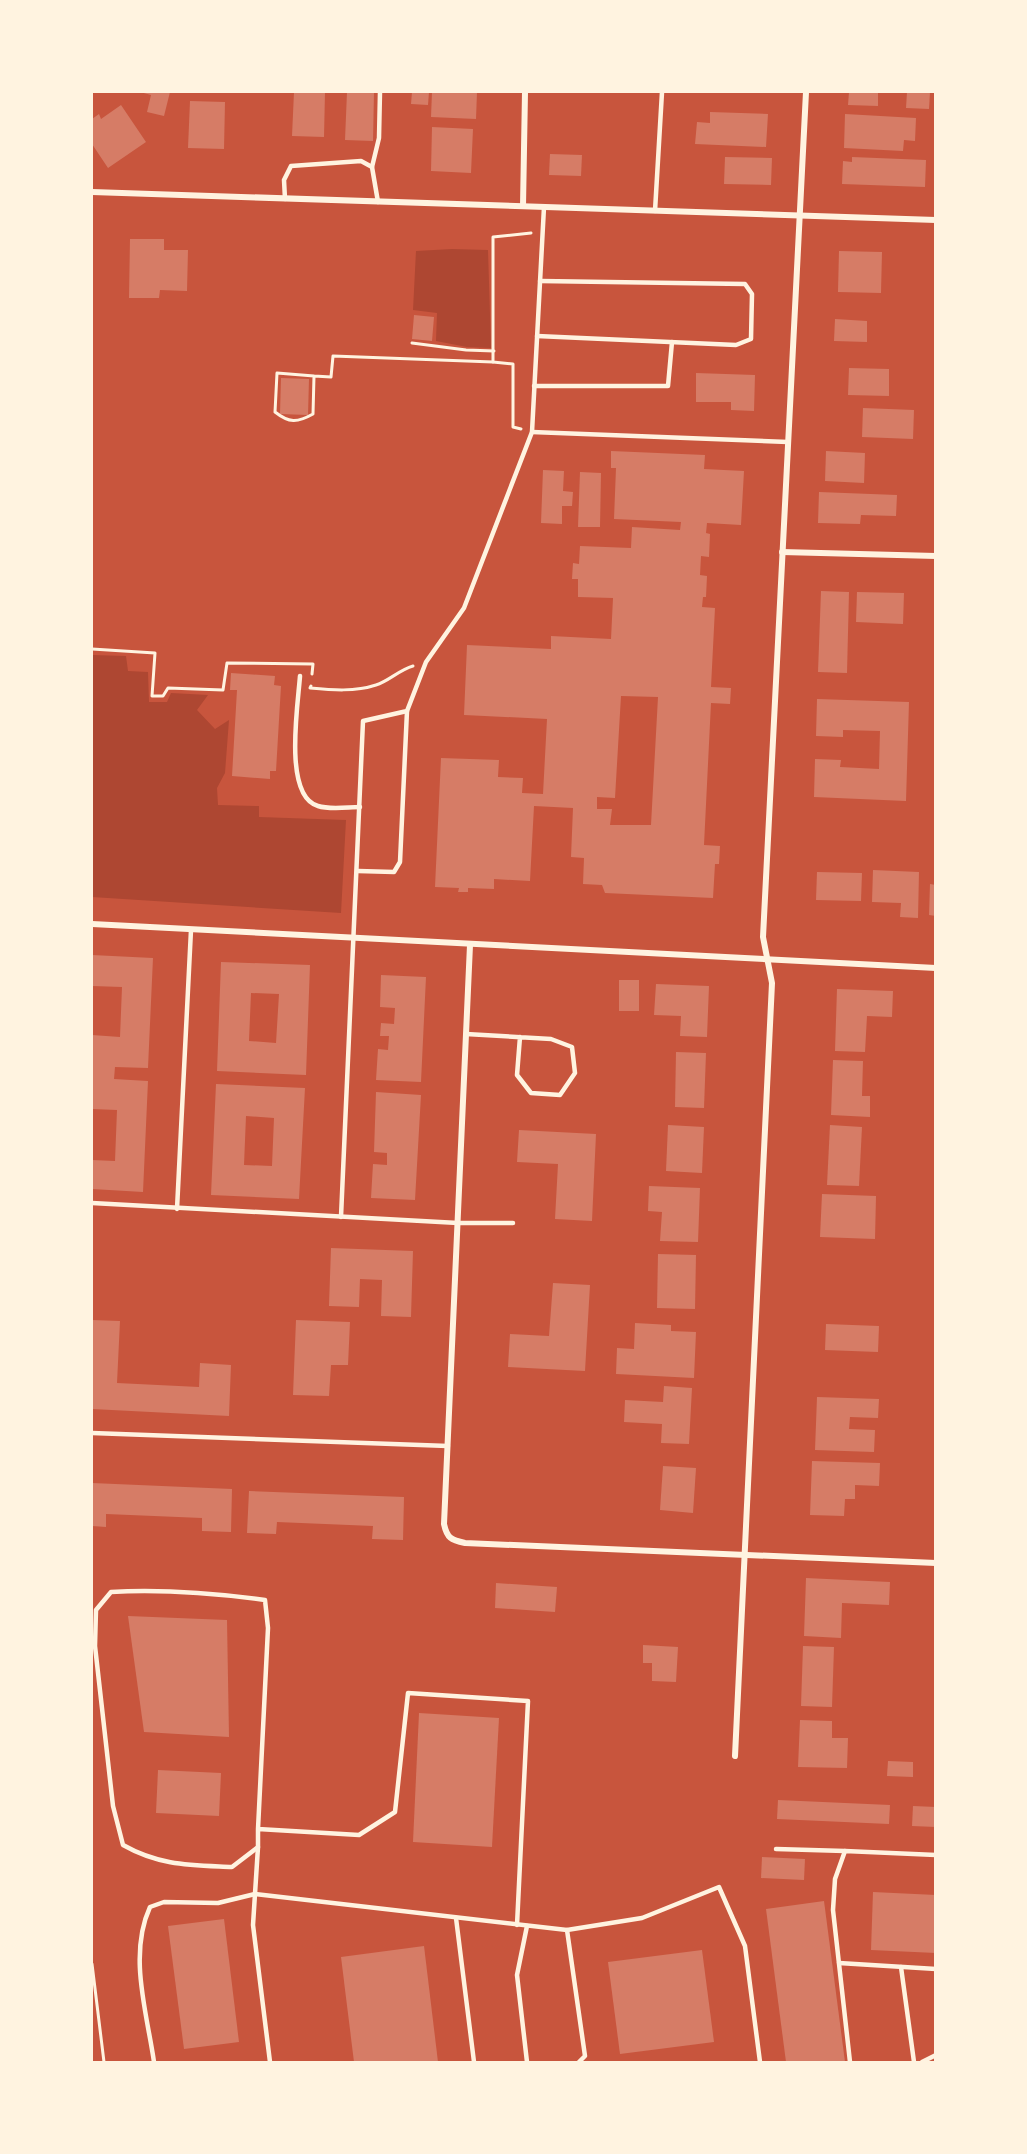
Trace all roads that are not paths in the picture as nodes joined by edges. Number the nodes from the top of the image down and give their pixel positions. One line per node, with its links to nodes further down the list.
1 (380, 92): 5 (lane)
2 (525, 92): 9 (street)
3 (662, 92): 11 (lane)
4 (806, 92): 12 (street)
5 (372, 167): 7 (lane); 8 (lane)
6 (92, 192): 7 (street)
7 (285, 198): 8 (street)
8 (378, 202): 9 (street)
9 (523, 206): 10 (street)
10 (544, 207): 11 (street); 14 (lane)
11 (655, 211): 12 (street)
12 (800, 215): 13 (street); 19 (street)
13 (936, 220)
14 (540, 282): 15 (lane); 16 (lane)
15 (537, 336): 16 (lane); 17 (lane)
16 (672, 342): 17 (lane)
17 (534, 386): 18 (lane)
18 (532, 432): 19 (lane); 23 (lane)
19 (788, 442): 20 (street)
20 (782, 552): 21 (street); 30 (street)
21 (936, 556)
22 (300, 676): 24 (lane)
23 (407, 711): 24 (lane); 25 (lane)
24 (360, 807): 25 (lane)
25 (358, 871): 28 (lane)
26 (92, 924): 27 (street)
27 (191, 930): 28 (street); 35 (lane)
28 (355, 939): 29 (street); 36 (lane)
29 (470, 945): 30 (street); 32 (street)
30 (768, 959): 31 (street); 41 (street)
31 (936, 968)
32 (466, 1034): 33 (lane); 37 (street)
33 (520, 1037): 33 (lane)
34 (92, 1203): 35 (lane)
35 (177, 1209): 36 (lane)
36 (341, 1217): 37 (lane)
37 (458, 1223): 38 (lane); 40 (street)
38 (513, 1223)
39 (92, 1433): 40 (lane)
40 (448, 1446): 41 (street)
41 (745, 1554): 42 (street); 43 (street)
42 (936, 1563)
43 (735, 1756)
44 (258, 1829): 45 (lane); 45 (lane); 51 (lane)
45 (258, 1846): 49 (lane)
46 (776, 1849): 47 (lane)
47 (845, 1851): 48 (lane); 54 (lane)
48 (936, 1855)
49 (255, 1894): 50 (lane); 58 (lane); 59 (lane)
50 (456, 1917): 51 (lane); 60 (lane)
51 (517, 1924): 52 (lane)
52 (526, 1926): 53 (lane); 61 (lane)
53 (567, 1930): 62 (lane); 63 (lane)
54 (839, 1963): 55 (lane); 64 (lane)
55 (901, 1967): 56 (lane); 65 (lane)
56 (936, 1969)
57 (936, 2055): 66 (lane)
58 (154, 2062)
59 (270, 2062)
60 (474, 2062)
61 (527, 2062)
62 (579, 2062)
63 (760, 2062)
64 (850, 2062)
65 (914, 2062)
66 (922, 2062)

